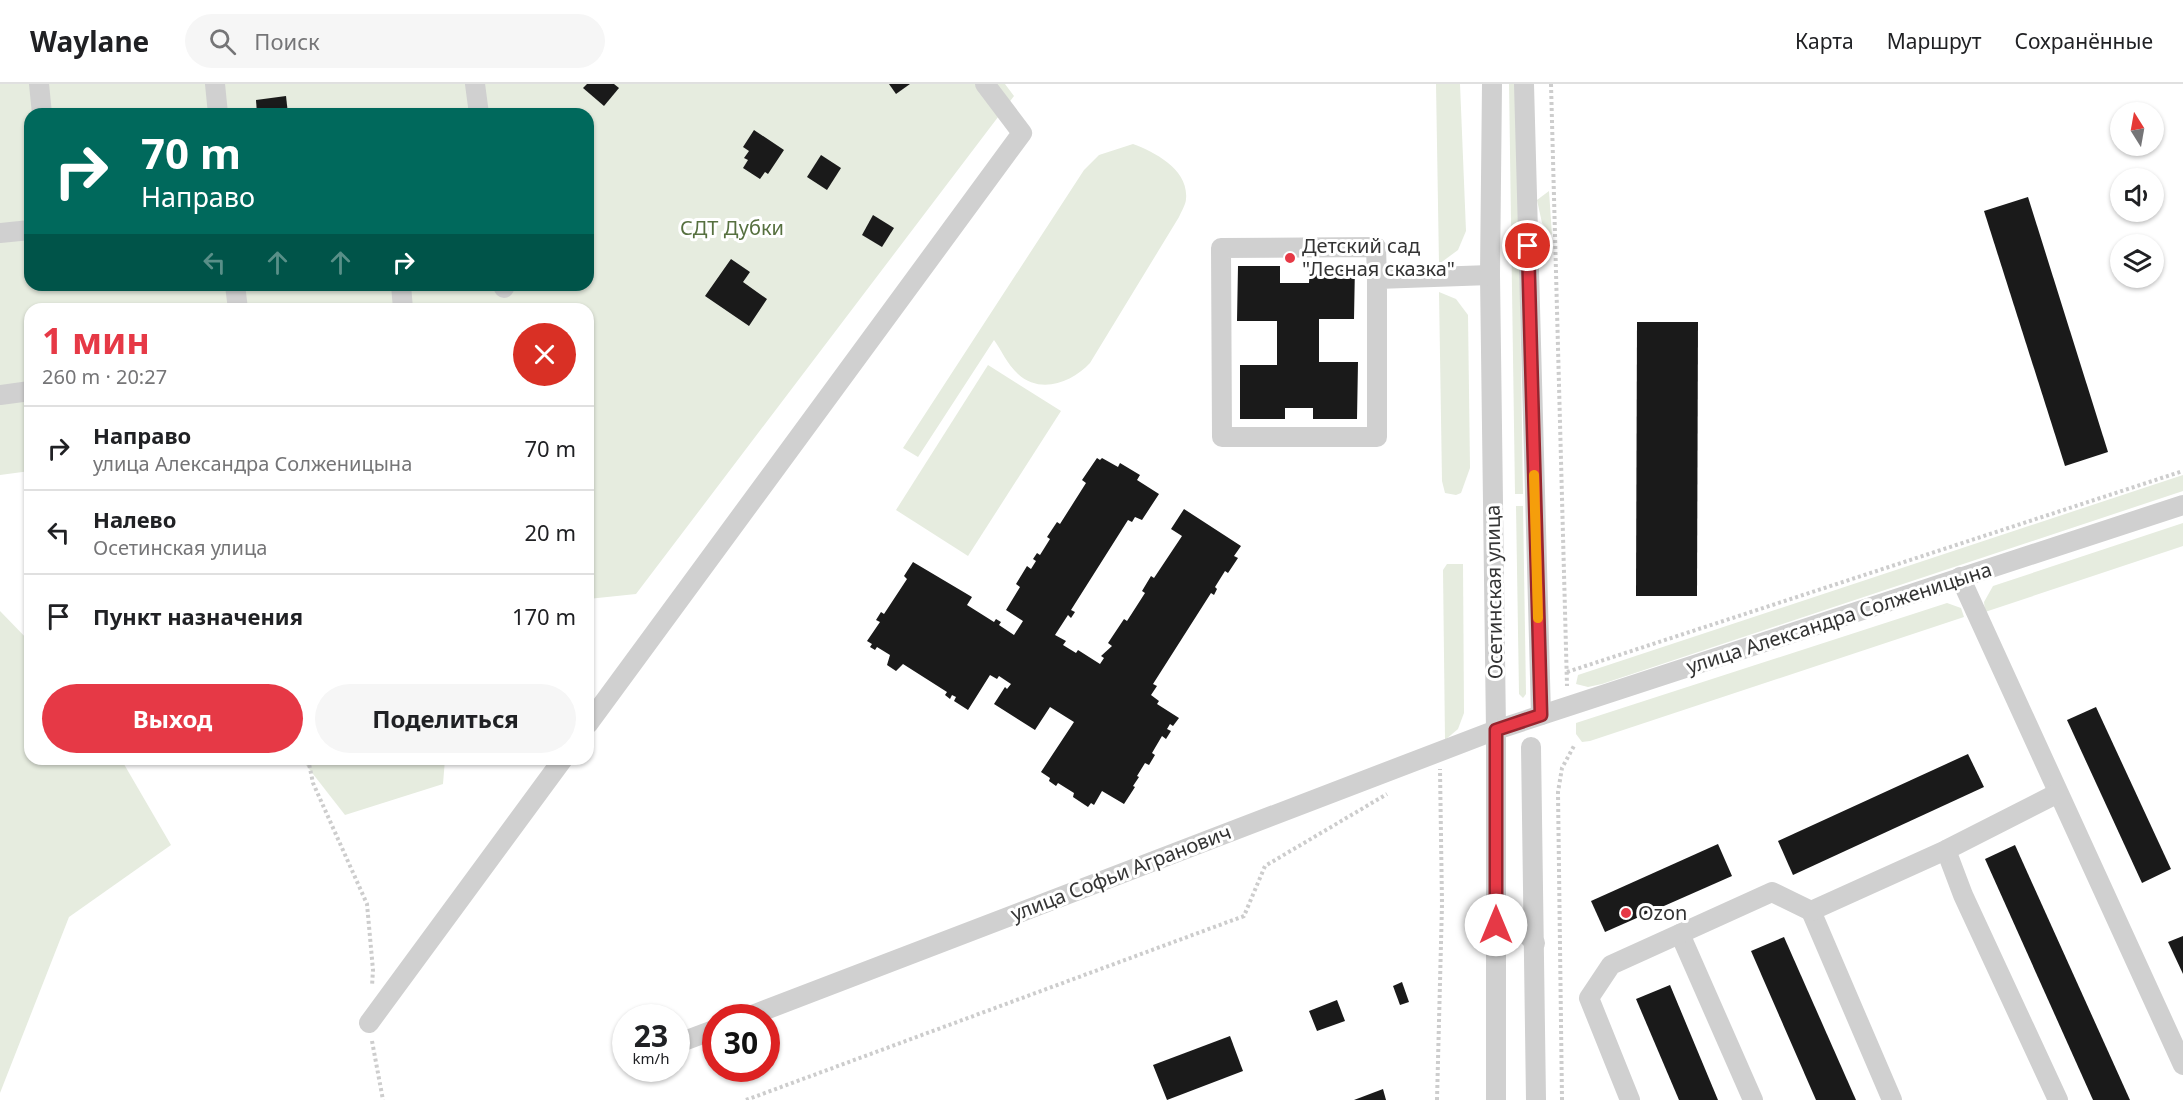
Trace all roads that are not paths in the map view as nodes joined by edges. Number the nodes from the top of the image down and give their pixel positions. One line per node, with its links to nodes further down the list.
1 (39, 84): 7 (street)
2 (215, 84): 8 (street)
3 (475, 84): 9 (street)
4 (985, 84): 19 (street)
5 (1492, 84): 12 (street, Осетинская улица)
6 (1524, 84): 18 (street)
7 (41, 108)
8 (217, 108)
9 (478, 108)
10 (24, 231): 11 (street)
11 (0, 233)
12 (1490, 275): 13 (street); 20 (street, Осетинская улица)
13 (1377, 279): 13 (street)
14 (24, 392): 15 (street)
15 (0, 395)
16 (2183, 505): 17 (street, улица Александра Солженицына)
17 (1960, 577): 18 (street, улица Александра Солженицына); 23 (street)
18 (1541, 715): 20 (street, улица Александра Солженицына)
19 (594, 716)
20 (1496, 730): 25 (street, Осетинская улица); 29 (street, улица Софьи Агранович)
21 (1531, 747): 28 (street)
22 (559, 765): 30 (street)
23 (2058, 793): 24 (street); 31 (street)
24 (1946, 850): 26 (street); 37 (street)
25 (1496, 903): 28 (street); 32 (street, Осетинская улица)
26 (1811, 911): 27 (street); 36 (street)
27 (1680, 934): 34 (street); 35 (street)
28 (1536, 943): 33 (street)
29 (780, 1004)
30 (369, 1023)
31 (2183, 1065)
32 (1496, 1100)
33 (1536, 1100)
34 (1630, 1100)
35 (1753, 1100)
36 (1892, 1100)
37 (2058, 1100)

